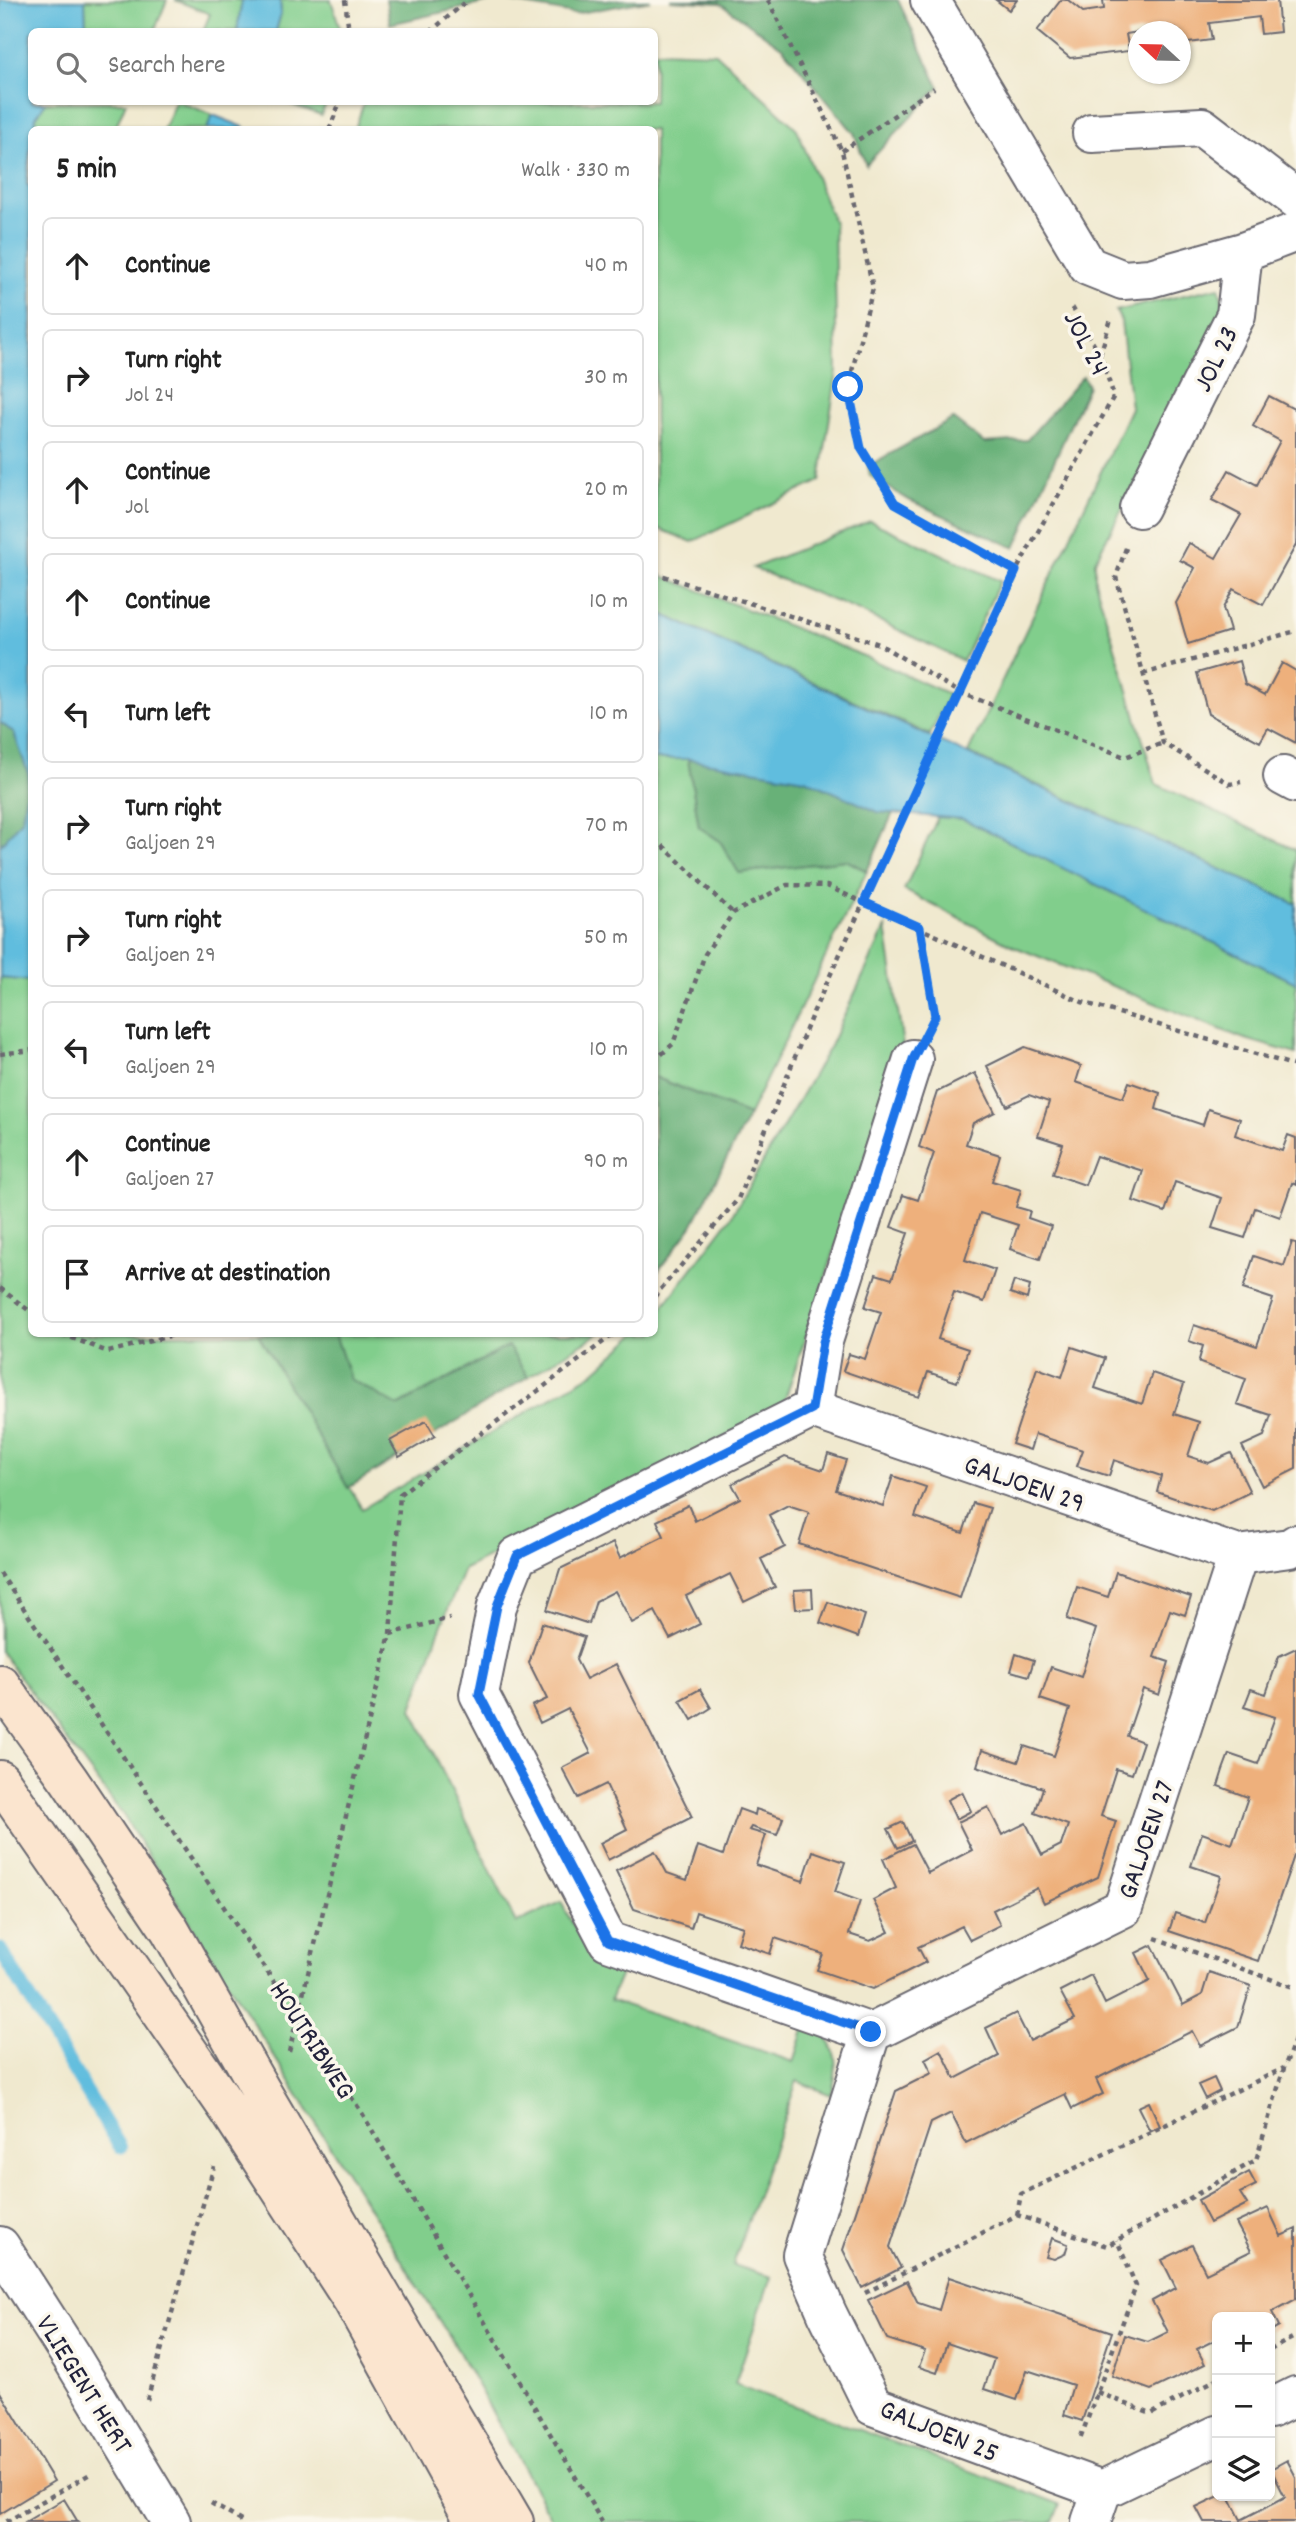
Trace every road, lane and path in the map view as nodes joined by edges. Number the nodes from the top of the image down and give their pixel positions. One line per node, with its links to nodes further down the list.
1 (345, 0): 5 (path)
2 (468, 0): 6 (path)
3 (768, 0): 11 (path)
4 (930, 0): 7 (street, JOL 24)
5 (348, 28)
6 (435, 28)
7 (968, 65): 11 (path); 14 (street, JOL 24)
8 (340, 105): 9 (path)
9 (330, 126)
10 (1092, 133): 12 (street)
11 (842, 151): 17 (path)
12 (1296, 199)
13 (1296, 232): 14 (street)
14 (1243, 252): 16 (street, JOL 23)
15 (1066, 296): 17 (path, JOL 24)
16 (1139, 508): 20 (path)
17 (1016, 571): 21 (path, JOL 24)
18 (658, 574): 21 (path)
19 (1296, 631): 20 (path)
20 (1143, 674): 22 (path)
21 (959, 692): 22 (path); 25 (path, JOL 24)
22 (1163, 743): 23 (path)
23 (1290, 780)
24 (658, 843): 26 (path)
25 (864, 902): 26 (path); 27 (path); 34 (path, JOL 24)
26 (733, 913): 30 (path)
27 (920, 927): 31 (path); 32 (path)
28 (28, 1050): 29 (path)
29 (0, 1054)
30 (658, 1057)
31 (913, 1059): 39 (street)
32 (1296, 1066)
33 (0, 1288): 35 (path)
34 (658, 1292)
35 (28, 1310)
36 (70, 1337): 37 (path)
37 (166, 1337)
38 (610, 1337): 44 (path)
39 (812, 1409): 41 (street, GALJOEN 29); 43 (street)
40 (1294, 1551): 41 (street)
41 (1238, 1555): 47 (street, GALJOEN 27)
42 (0, 1573): 49 (path, HOUTRIBWEG)
43 (497, 1606): 44 (path); 50 (street)
44 (390, 1634): 49 (path)
45 (0, 1684): 53 (main road)
46 (0, 1780): 54 (main road)
47 (1123, 1908): 48 (path); 50 (street, GALJOEN 27)
48 (1296, 1988)
49 (299, 2016): 53 (path); 73 (path, HOUTRIBWEG)
50 (871, 2032): 58 (street)
51 (1296, 2037): 52 (path)
52 (1284, 2068): 55 (path); 56 (path)
53 (261, 2089): 72 (main road)
54 (229, 2110): 66 (path); 71 (main road)
55 (1017, 2215): 56 (path); 58 (path)
56 (1117, 2240): 62 (path)
57 (0, 2246): 66 (street, VLIEGENT HERT)
58 (827, 2313): 67 (street, GALJOEN 25)
59 (1296, 2336): 60 (path)
60 (1275, 2347)
61 (1212, 2382): 62 (path)
62 (1097, 2392): 67 (path)
63 (1296, 2396): 64 (street)
64 (1275, 2406)
65 (1212, 2438): 68 (street, GALJOEN 25)
66 (129, 2452): 69 (path); 70 (street, VLIEGENT HERT)
67 (1066, 2477): 68 (street, GALJOEN 25)
68 (1097, 2506)
69 (6, 2522)
70 (171, 2522)
71 (475, 2522)
72 (514, 2522)
73 (602, 2522)

